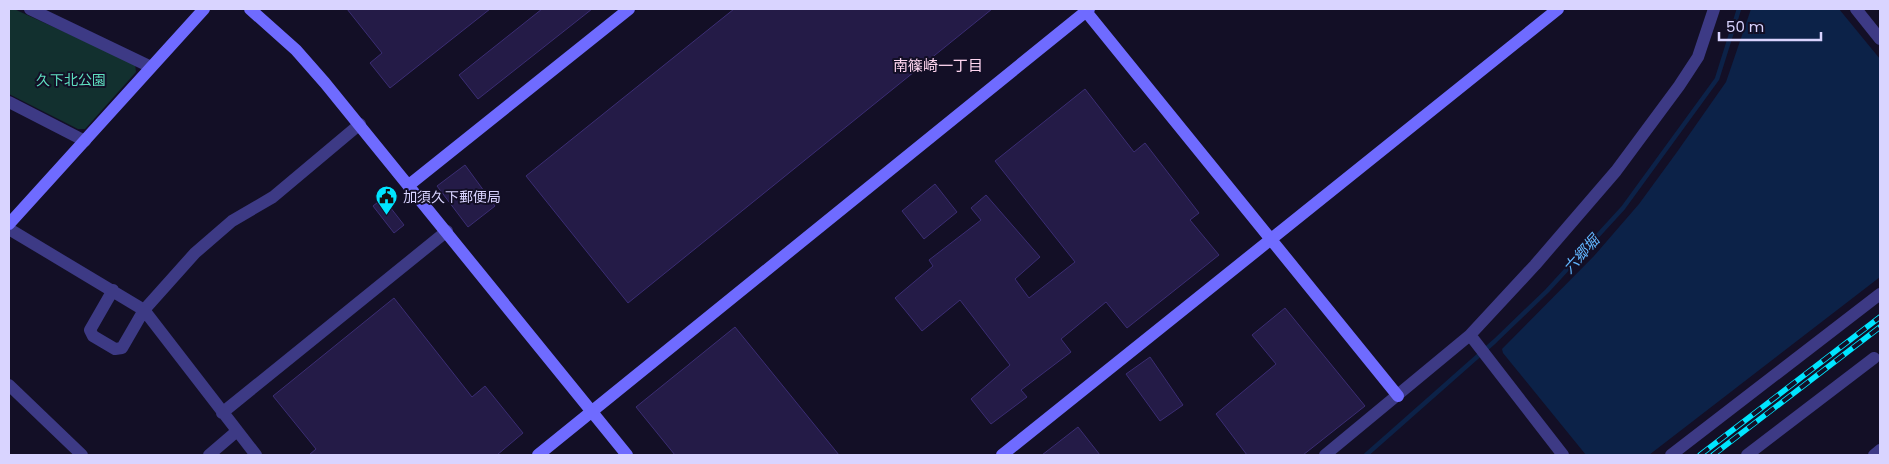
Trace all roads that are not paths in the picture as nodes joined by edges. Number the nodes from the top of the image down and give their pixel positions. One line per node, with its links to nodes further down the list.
1 (30, 9): 10 (street)
2 (204, 9): 10 (street)
3 (250, 9): 12 (street)
4 (629, 9): 14 (street)
5 (1558, 9): 18 (street)
6 (1714, 9): 22 (street)
7 (1856, 9): 9 (street)
8 (1087, 10): 18 (street); 26 (street)
9 (1880, 39)
10 (151, 67): 13 (street)
11 (9, 102): 13 (street)
12 (360, 124): 14 (street); 21 (street)
13 (85, 141): 15 (street)
14 (409, 185): 17 (street)
15 (9, 224)
16 (9, 229): 19 (street)
17 (447, 231): 26 (street); 27 (street)
18 (1271, 239): 25 (street); 36 (street)
19 (113, 290): 21 (street); 21 (street)
20 (1880, 294): 39 (street)
21 (144, 310): 27 (street)
22 (1470, 336): 25 (street); 38 (street)
23 (1878, 360): 30 (street)
24 (9, 385): 31 (street)
25 (1398, 396): 37 (street)
26 (593, 412): 34 (street); 35 (street)
27 (222, 413): 28 (street)
28 (237, 431): 32 (street); 33 (street)
29 (1880, 450): 40 (street)
30 (1755, 453)
31 (82, 455)
32 (209, 455)
33 (256, 455)
34 (538, 455)
35 (627, 455)
36 (1002, 455)
37 (1326, 455)
38 (1562, 455)
39 (1671, 455)
40 (1874, 455)

